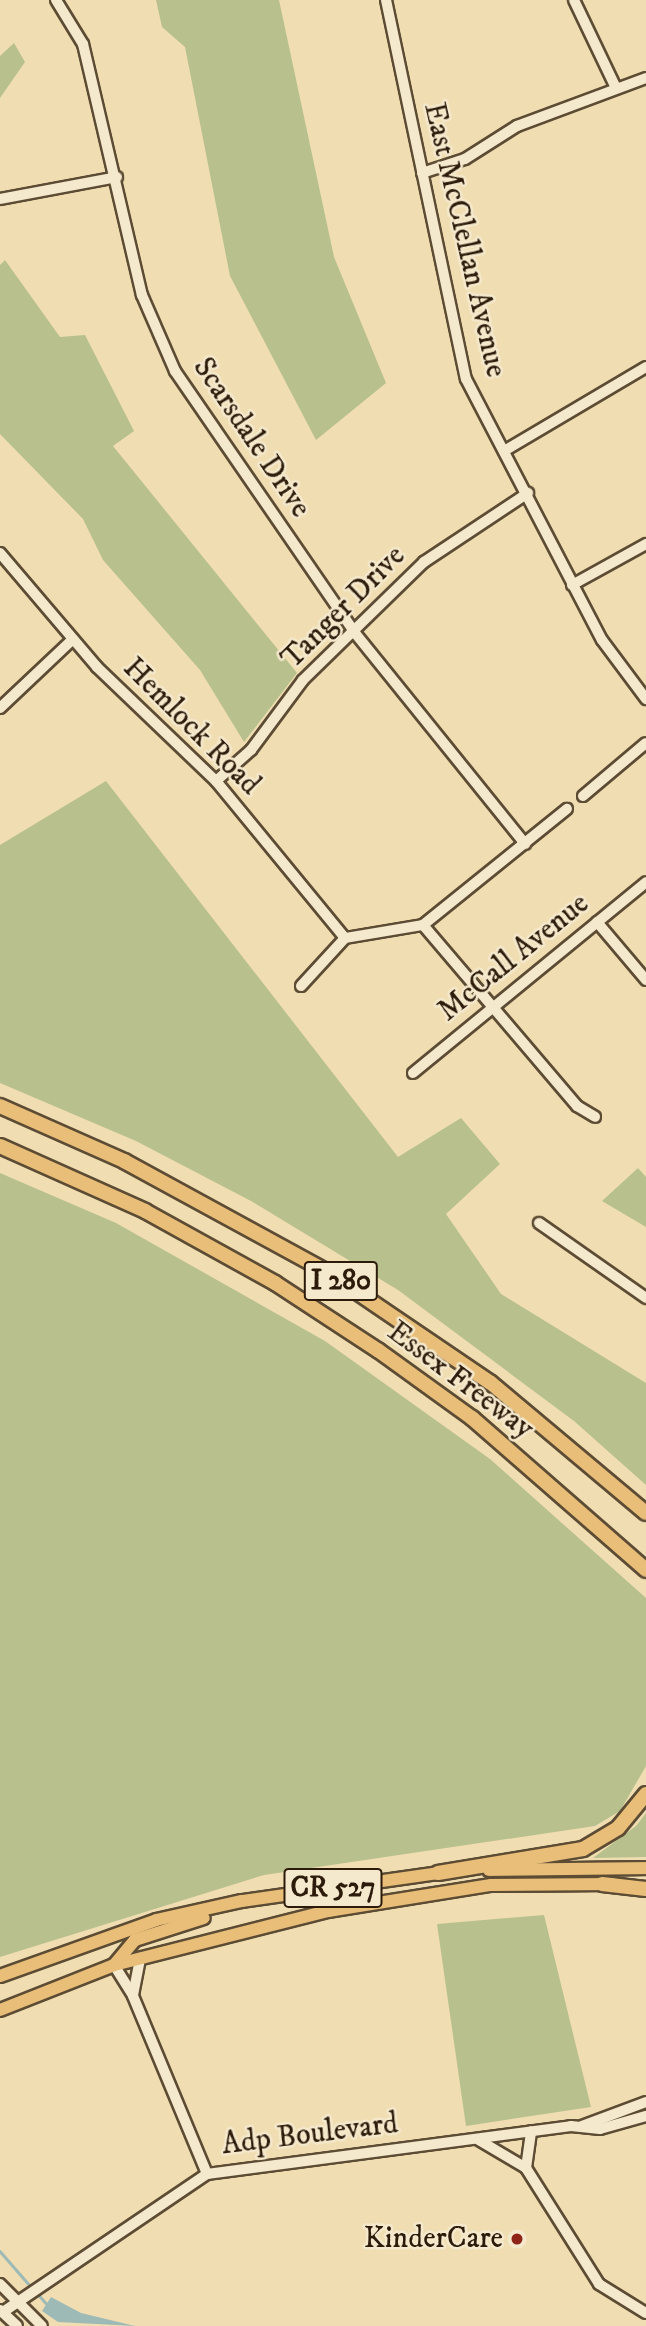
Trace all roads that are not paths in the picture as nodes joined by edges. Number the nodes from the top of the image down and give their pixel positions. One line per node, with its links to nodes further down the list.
1 (56, 0): 7 (street, Scarsdale Drive)
2 (386, 0): 6 (street, East McClellan Avenue)
3 (575, 0): 5 (street)
4 (646, 78): 5 (street)
5 (615, 88): 6 (street)
6 (422, 173): 10 (street, East McClellan Avenue)
7 (117, 177): 8 (street); 15 (street, Scarsdale Drive)
8 (0, 200)
9 (646, 367): 10 (street)
10 (504, 451): 11 (street, East McClellan Avenue)
11 (528, 493): 14 (street, East McClellan Avenue); 15 (street, Tanger Drive)
12 (646, 544): 14 (street)
13 (0, 552): 16 (street, Hemlock Road)
14 (572, 585): 17 (street, East McClellan Avenue)
15 (355, 633): 20 (street, Tanger Drive); 23 (street, Scarsdale Drive)
16 (73, 639): 18 (street); 20 (street, Hemlock Road)
17 (646, 699)
18 (0, 708)
19 (646, 743): 21 (street)
20 (216, 781): 27 (street, Hemlock Road)
21 (583, 796)
22 (567, 809): 23 (street)
23 (525, 844): 26 (street)
24 (646, 882): 25 (street, McCall Avenue)
25 (597, 922): 28 (street); 30 (street, McCall Avenue)
26 (423, 925): 27 (street); 30 (street)
27 (345, 938): 29 (street)
28 (646, 980)
29 (301, 986)
30 (491, 1010): 31 (street, McCall Avenue); 33 (street)
31 (413, 1073)
32 (0, 1106): 37 (highway, Essex Freeway / I 280)
33 (595, 1117)
34 (0, 1146): 39 (highway, Essex Freeway / I 280)
35 (538, 1223): 36 (street)
36 (646, 1298)
37 (574, 1449): 38 (highway); 40 (highway, Essex Freeway / I 280)
38 (646, 1502)
39 (573, 1503): 41 (highway, Essex Freeway / I 280); 42 (highway)
40 (646, 1513)
41 (646, 1570)
42 (646, 1580)
43 (646, 1794): 45 (highway)
44 (646, 1868): 45 (main road, CR 527)
45 (439, 1873): 48 (main road, CR 527)
46 (602, 1884): 47 (highway); 49 (main road, CR 527)
47 (646, 1887)
48 (292, 1894): 50 (main road); 51 (main road, CR 527)
49 (140, 1958): 50 (main road, CR 527); 52 (street)
50 (114, 1965): 52 (street); 53 (main road, CR 527)
51 (0, 1976)
52 (133, 1996): 60 (street)
53 (0, 2010)
54 (646, 2104): 56 (street, Adp Boulevard)
55 (646, 2116): 56 (street, Adp Boulevard)
56 (582, 2126): 57 (street, Adp Boulevard)
57 (531, 2131): 58 (street, Adp Boulevard); 59 (street)
58 (477, 2139): 59 (street); 60 (street, Adp Boulevard)
59 (526, 2168): 64 (street)
60 (207, 2174): 62 (street, Adp Boulevard)
61 (0, 2284): 62 (street)
62 (19, 2302): 63 (street, Adp Boulevard); 66 (street)
63 (1, 2311): 65 (street)
64 (646, 2313)
65 (17, 2326)
66 (42, 2326)

